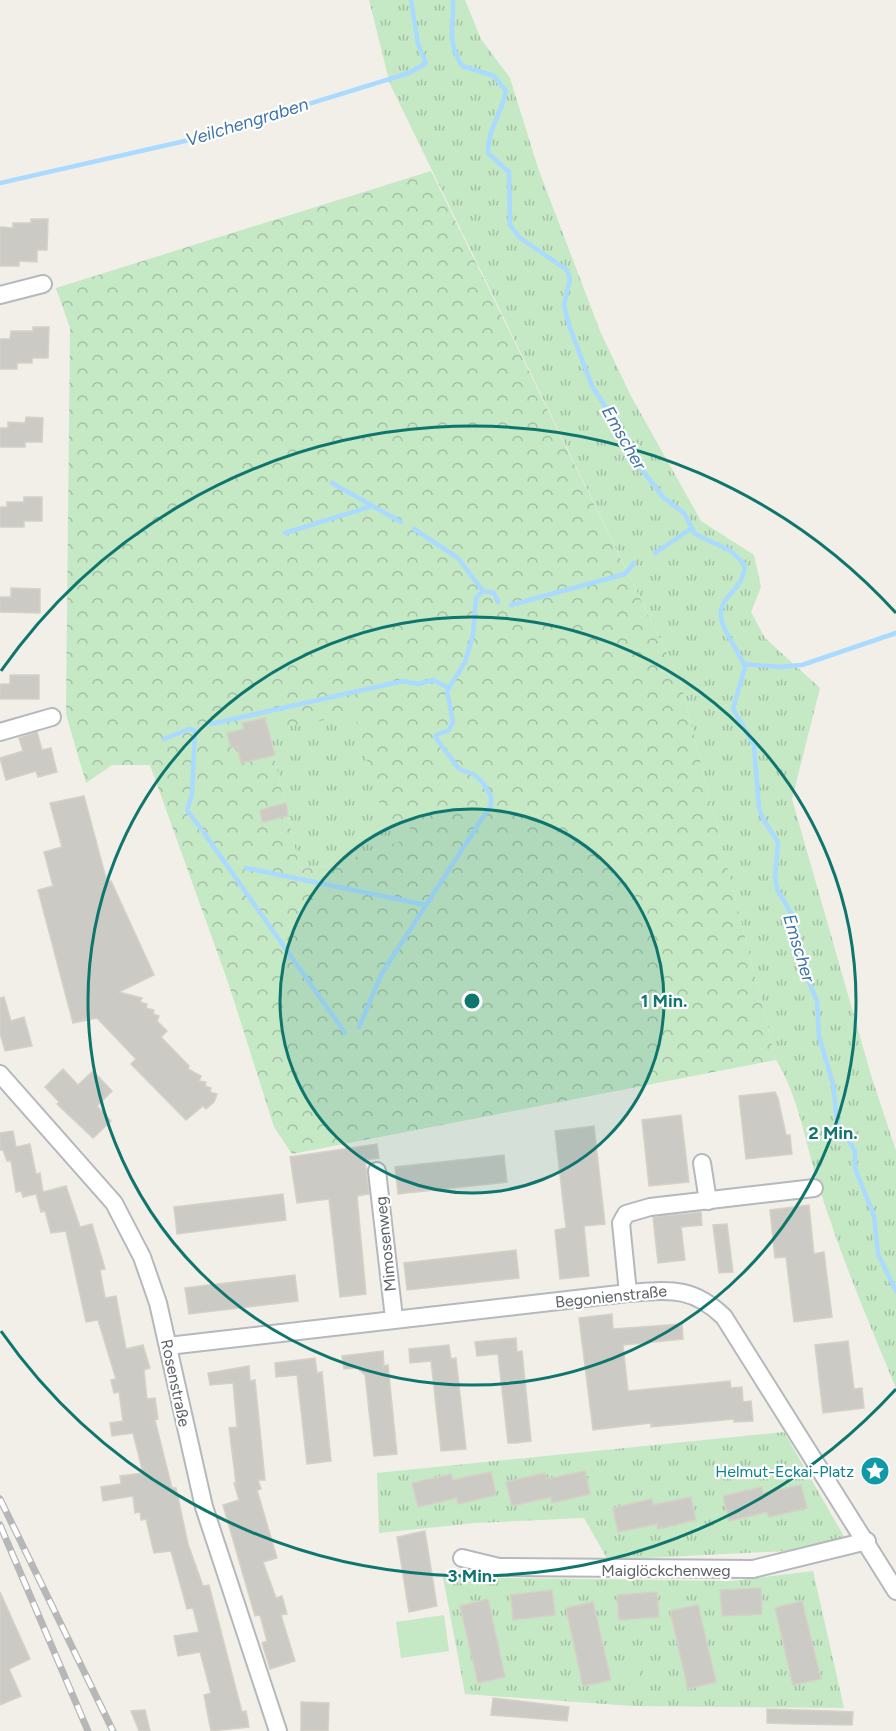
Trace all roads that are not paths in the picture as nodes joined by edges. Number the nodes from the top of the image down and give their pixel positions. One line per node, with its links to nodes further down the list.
1 (43, 284): 2 (street)
2 (0, 295)
3 (52, 717): 4 (street)
4 (0, 732)
5 (0, 1074): 12 (street, Rosenstraße)
6 (702, 1163): 9 (street)
7 (377, 1171): 11 (street, Mimosenweg)
8 (814, 1188): 9 (street)
9 (708, 1201): 10 (street)
10 (628, 1293): 11 (street, Begonienstraße); 13 (street, Begonienstraße)
11 (394, 1318): 12 (street, Begonienstraße)
12 (168, 1346): 16 (street, Rosenstraße)
13 (867, 1541): 14 (street, Maiglöckchenweg); 15 (street, Begonienstraße)
14 (462, 1558)
15 (896, 1592)
16 (278, 1731)

